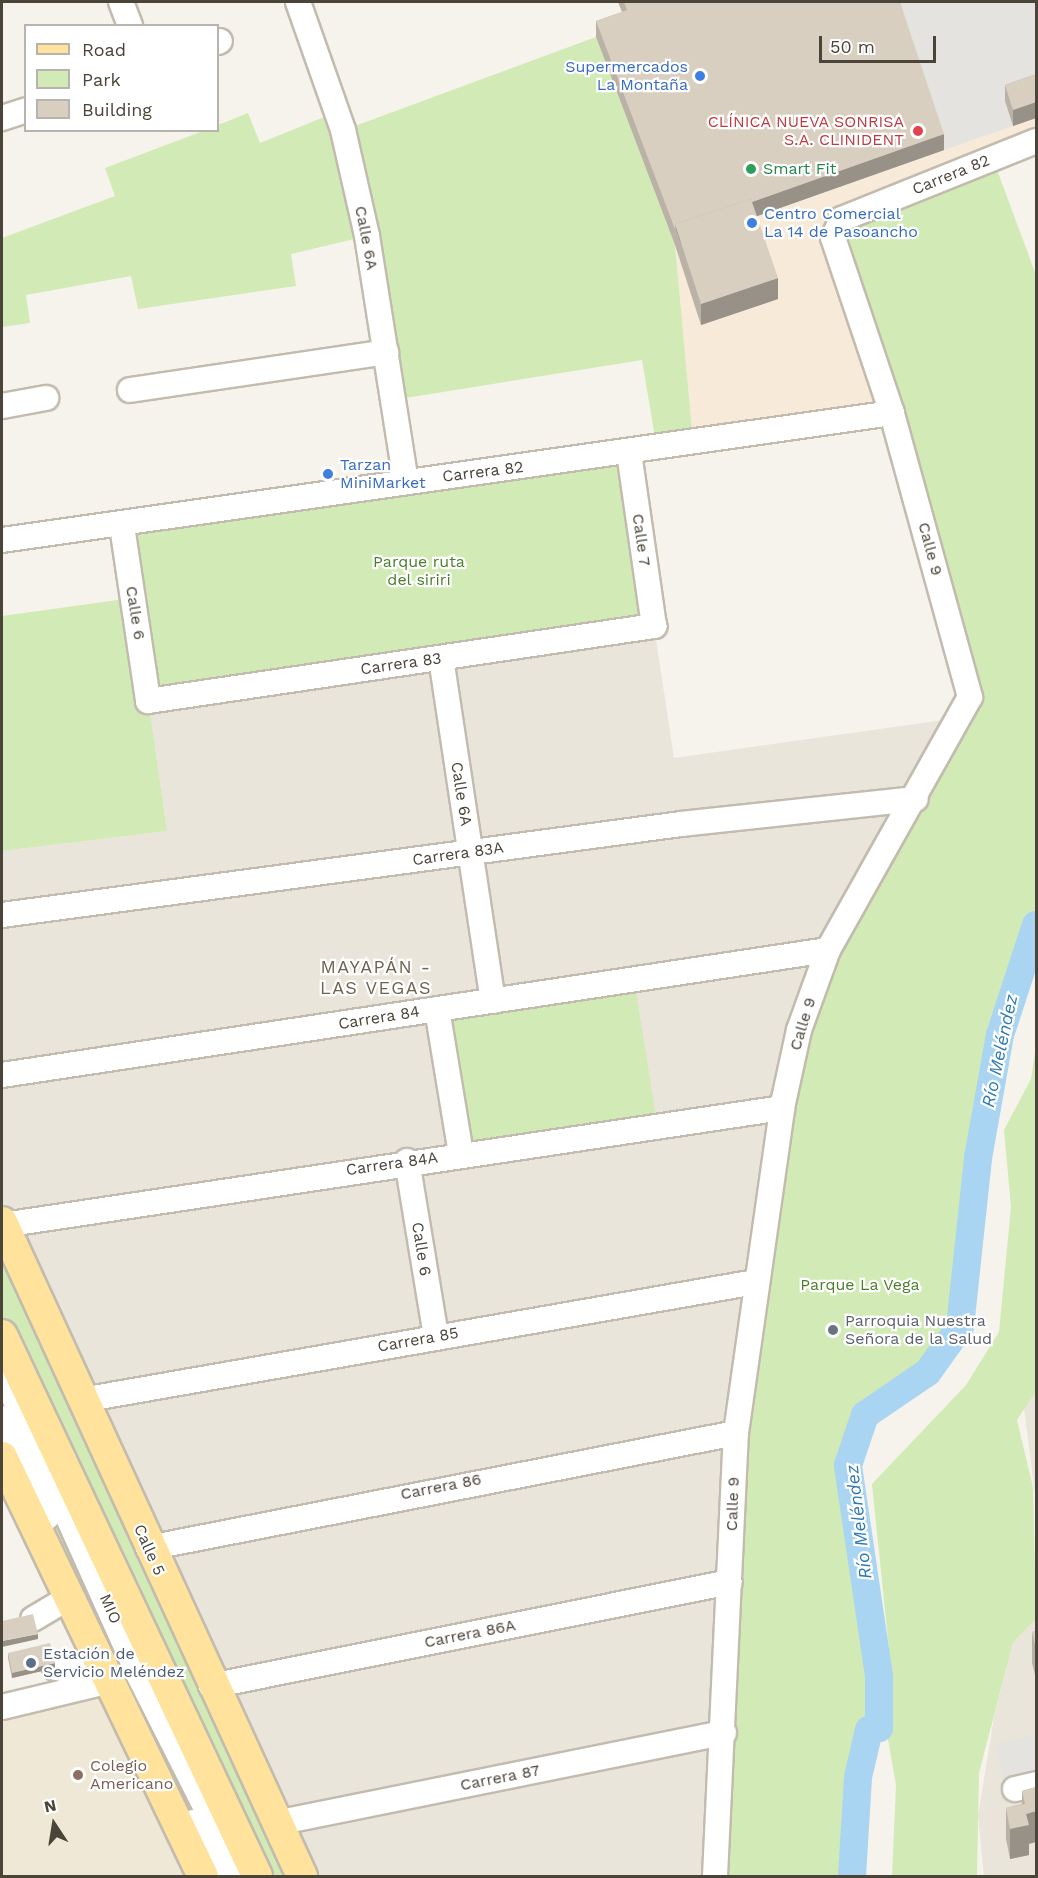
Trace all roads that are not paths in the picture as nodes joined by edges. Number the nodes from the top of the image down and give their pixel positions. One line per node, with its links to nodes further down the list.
1 (121, 2): 3 (street)
2 (298, 2): 8 (street, Calle 6A)
3 (129, 24)
4 (24, 111): 5 (street)
5 (2, 118)
6 (1036, 141): 7 (street, Carrera 82)
7 (835, 228): 12 (street, Calle 9)
8 (386, 352): 9 (street); 14 (street, Calle 6A)
9 (130, 390)
10 (46, 398): 11 (street)
11 (2, 406)
12 (892, 413): 13 (street, Carrera 82); 20 (street, Calle 9)
13 (629, 453): 14 (street, Carrera 82); 17 (street, Calle 7)
14 (406, 482): 15 (street, Carrera 82)
15 (122, 526): 16 (street, Carrera 82); 19 (street, Calle 6)
16 (2, 540)
17 (654, 626): 18 (street, Carrera 83)
18 (441, 658): 19 (street, Carrera 83); 21 (street, Calle 6A)
19 (148, 701)
20 (916, 799): 21 (street, Carrera 83A); 23 (street, Calle 9)
21 (470, 852): 22 (street, Carrera 83A); 24 (street, Calle 6A)
22 (2, 915)
23 (828, 950): 24 (street, Carrera 84); 27 (street, Calle 9)
24 (494, 1001): 25 (street, Carrera 84)
25 (437, 1009): 26 (street, Carrera 84); 28 (street)
26 (2, 1075)
27 (782, 1108): 28 (street, Carrera 84A); 31 (street, Calle 9)
28 (461, 1154): 29 (street, Carrera 84A)
29 (407, 1161): 30 (street, Carrera 84A); 33 (street, Calle 6)
30 (2, 1223): 35 (main road, Calle 5)
31 (755, 1282): 33 (street, Carrera 85); 37 (street, Calle 9)
32 (2, 1335): 52 (main road)
33 (436, 1337): 35 (street, Carrera 85)
34 (2, 1371): 51 (street, MIO)
35 (82, 1400): 39 (main road, Calle 5)
36 (2, 1418): 50 (street, MIO)
37 (736, 1433): 39 (street, Carrera 86); 40 (street, Calle 9)
38 (2, 1457): 41 (main road)
39 (148, 1548): 45 (main road, Calle 5)
40 (730, 1582): 45 (street, Carrera 86A); 47 (street, Calle 9)
41 (70, 1597): 42 (street); 44 (main road)
42 (33, 1619)
43 (55, 1668): 44 (street)
44 (108, 1678): 46 (street); 49 (main road)
45 (211, 1686): 48 (main road, Calle 5)
46 (2, 1707)
47 (724, 1734): 48 (street, Carrera 87); 54 (street, Calle 9)
48 (276, 1822): 53 (main road, Calle 5)
49 (203, 1876)
50 (220, 1876)
51 (240, 1876)
52 (258, 1876)
53 (302, 1876)
54 (716, 1876)

